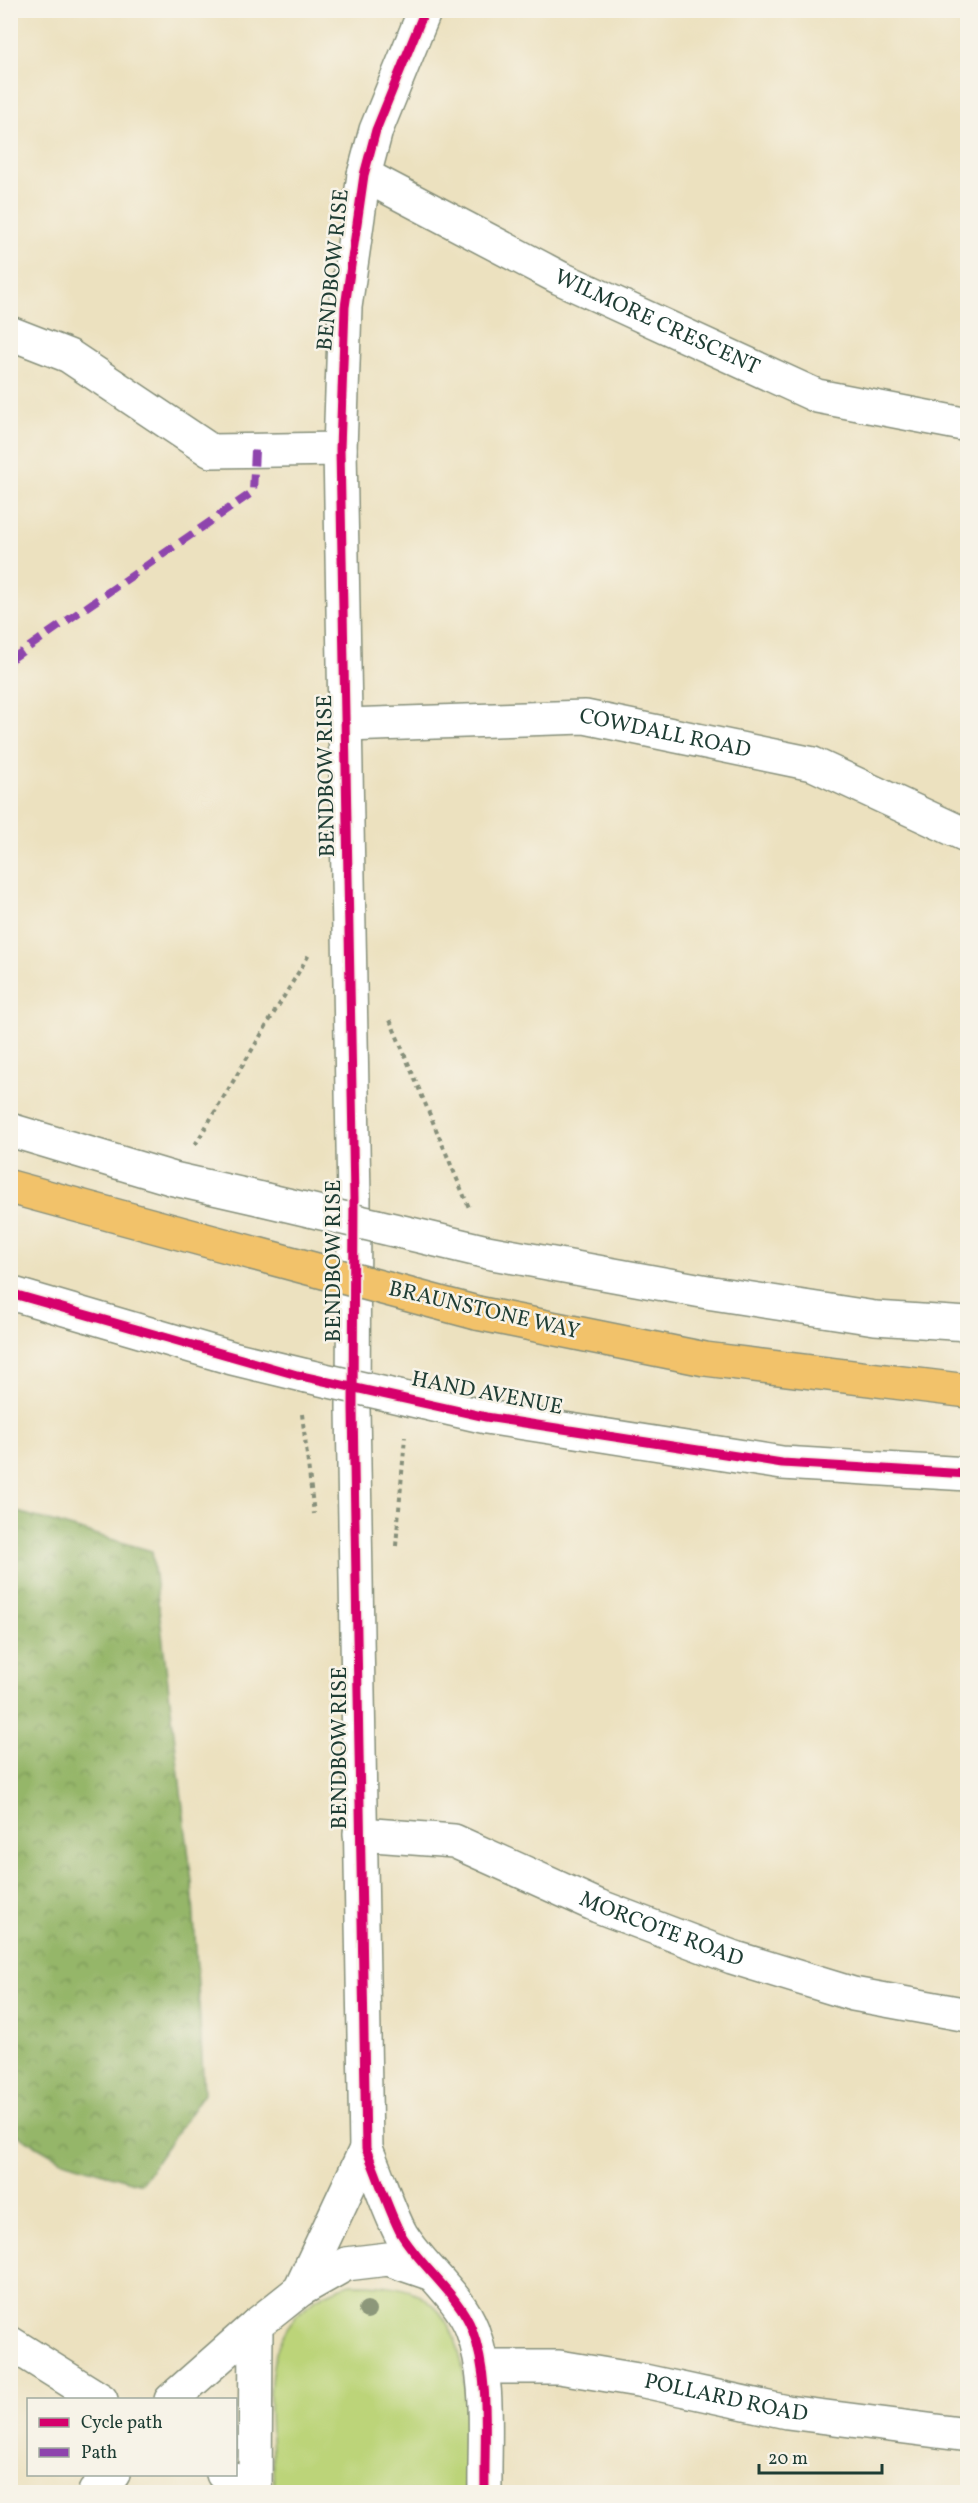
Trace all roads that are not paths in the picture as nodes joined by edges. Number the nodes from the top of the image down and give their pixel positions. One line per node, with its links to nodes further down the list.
1 (425, 10): 2 (street, BENDBOW RISE)
2 (364, 175): 4 (street, WILMORE CRESCENT); 5 (street, BENDBOW RISE)
3 (10, 333): 5 (street)
4 (968, 425)
5 (340, 449): 6 (street, BENDBOW RISE)
6 (346, 725): 7 (street, COWDALL ROAD); 14 (street, BENDBOW RISE)
7 (968, 836)
8 (10, 1130): 11 (street, bridge)
9 (10, 1186): 12 (highway, BRAUNSTONE WAY, bridge)
10 (10, 1293): 13 (street, HAND AVENUE, bridge)
11 (968, 1324)
12 (968, 1391)
13 (968, 1474)
14 (360, 1834): 15 (street, MORCOTE ROAD); 16 (street, BENDBOW RISE)
15 (968, 2015)
16 (366, 2149): 17 (street, BENDBOW RISE); 18 (street, BENDBOW RISE)
17 (429, 2273): 18 (street, BENDBOW RISE); 21 (street, BENDBOW RISE)
18 (300, 2290): 19 (street, BENDBOW RISE)
19 (256, 2325): 23 (street, BENDBOW RISE); 28 (street)
20 (10, 2343): 22 (street)
21 (483, 2367): 24 (street, POLLARD ROAD); 29 (street, BENDBOW RISE)
22 (98, 2398)
23 (173, 2398)
24 (968, 2435)
25 (112, 2476): 27 (street)
26 (225, 2476): 28 (street)
27 (95, 2493)
28 (253, 2493)
29 (485, 2493)

